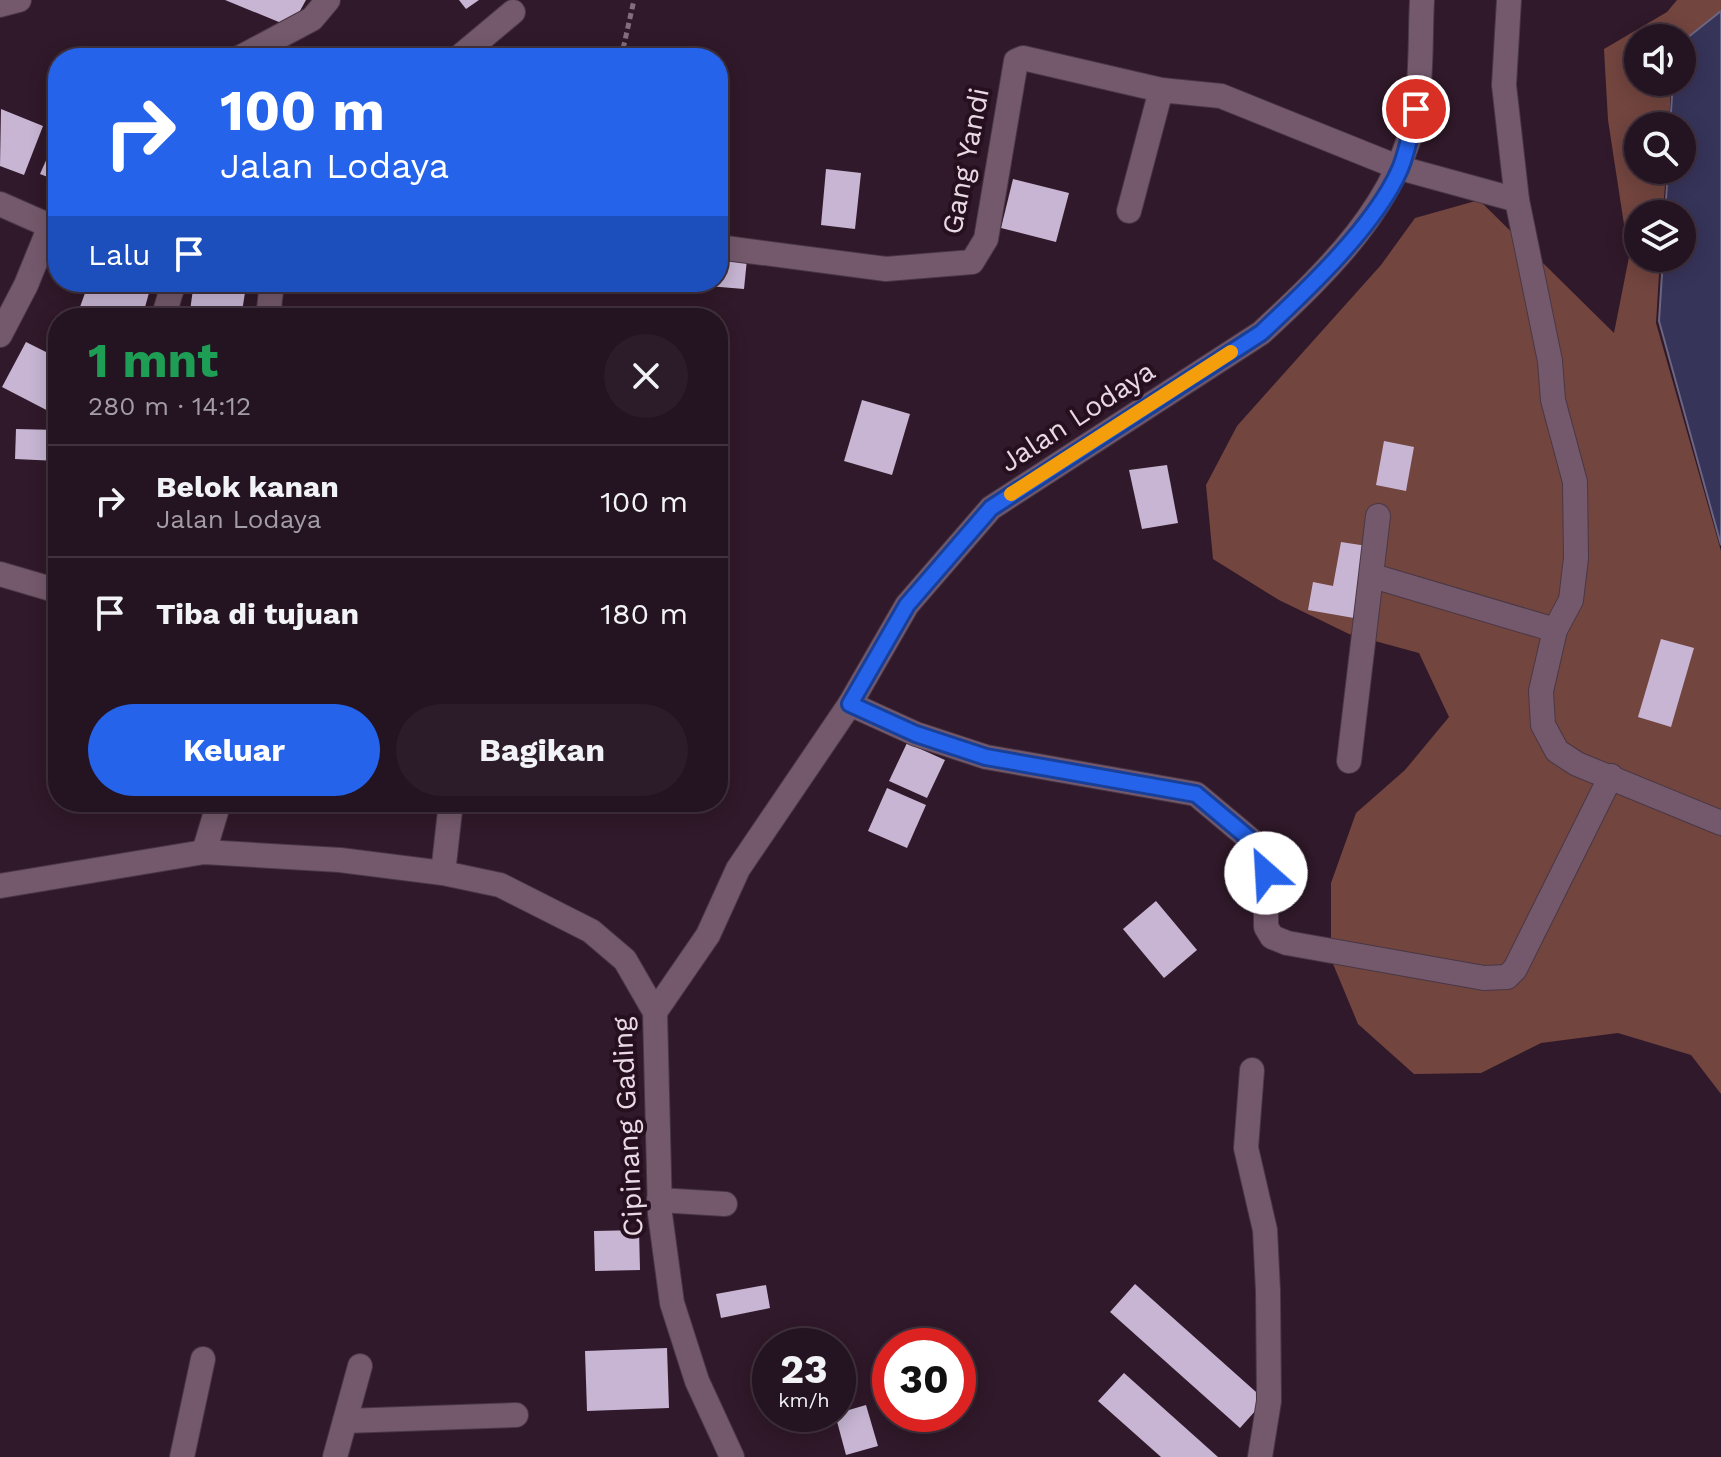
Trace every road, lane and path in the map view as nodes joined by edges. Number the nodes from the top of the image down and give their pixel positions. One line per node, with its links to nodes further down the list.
1 (19, 0): 6 (street)
2 (328, 0): 8 (street)
3 (634, 0): 10 (path)
4 (1422, 0): 12 (street, Jalan Lodaya)
5 (1509, 0): 13 (street)
6 (0, 5)
7 (513, 12): 9 (street)
8 (258, 48)
9 (470, 48)
10 (623, 48)
11 (1161, 90): 12 (street); 15 (street); 18 (street, Gang Yandi)
12 (1400, 168): 13 (street); 25 (street, Jalan Lodaya)
13 (1517, 200): 24 (street)
14 (0, 204): 16 (street)
15 (1129, 211)
16 (48, 224)
17 (48, 238): 19 (street)
18 (728, 249)
19 (0, 335)
20 (1378, 516): 22 (street)
21 (0, 574): 23 (street)
22 (1373, 576): 24 (street); 26 (street)
23 (48, 588)
24 (1555, 630): 27 (street)
25 (850, 704): 27 (street); 34 (street, Jalan Lodaya)
26 (1349, 761)
27 (1611, 776): 30 (street)
28 (216, 812): 31 (street)
29 (450, 812): 32 (street)
30 (1721, 823)
31 (204, 852): 32 (street, Cipinang Gading); 33 (street, Cipinang Gading)
32 (443, 873): 34 (street, Cipinang Gading)
33 (0, 886)
34 (655, 1012): 36 (street, Cipinang Gading)
35 (1252, 1070): 45 (street)
36 (659, 1200): 37 (street); 44 (street, Cipinang Gading)
37 (725, 1204)
38 (203, 1359): 42 (street)
39 (360, 1366): 41 (street)
40 (516, 1415): 41 (street)
41 (345, 1421): 43 (street)
42 (182, 1457)
43 (335, 1457)
44 (732, 1457)
45 (1260, 1457)

